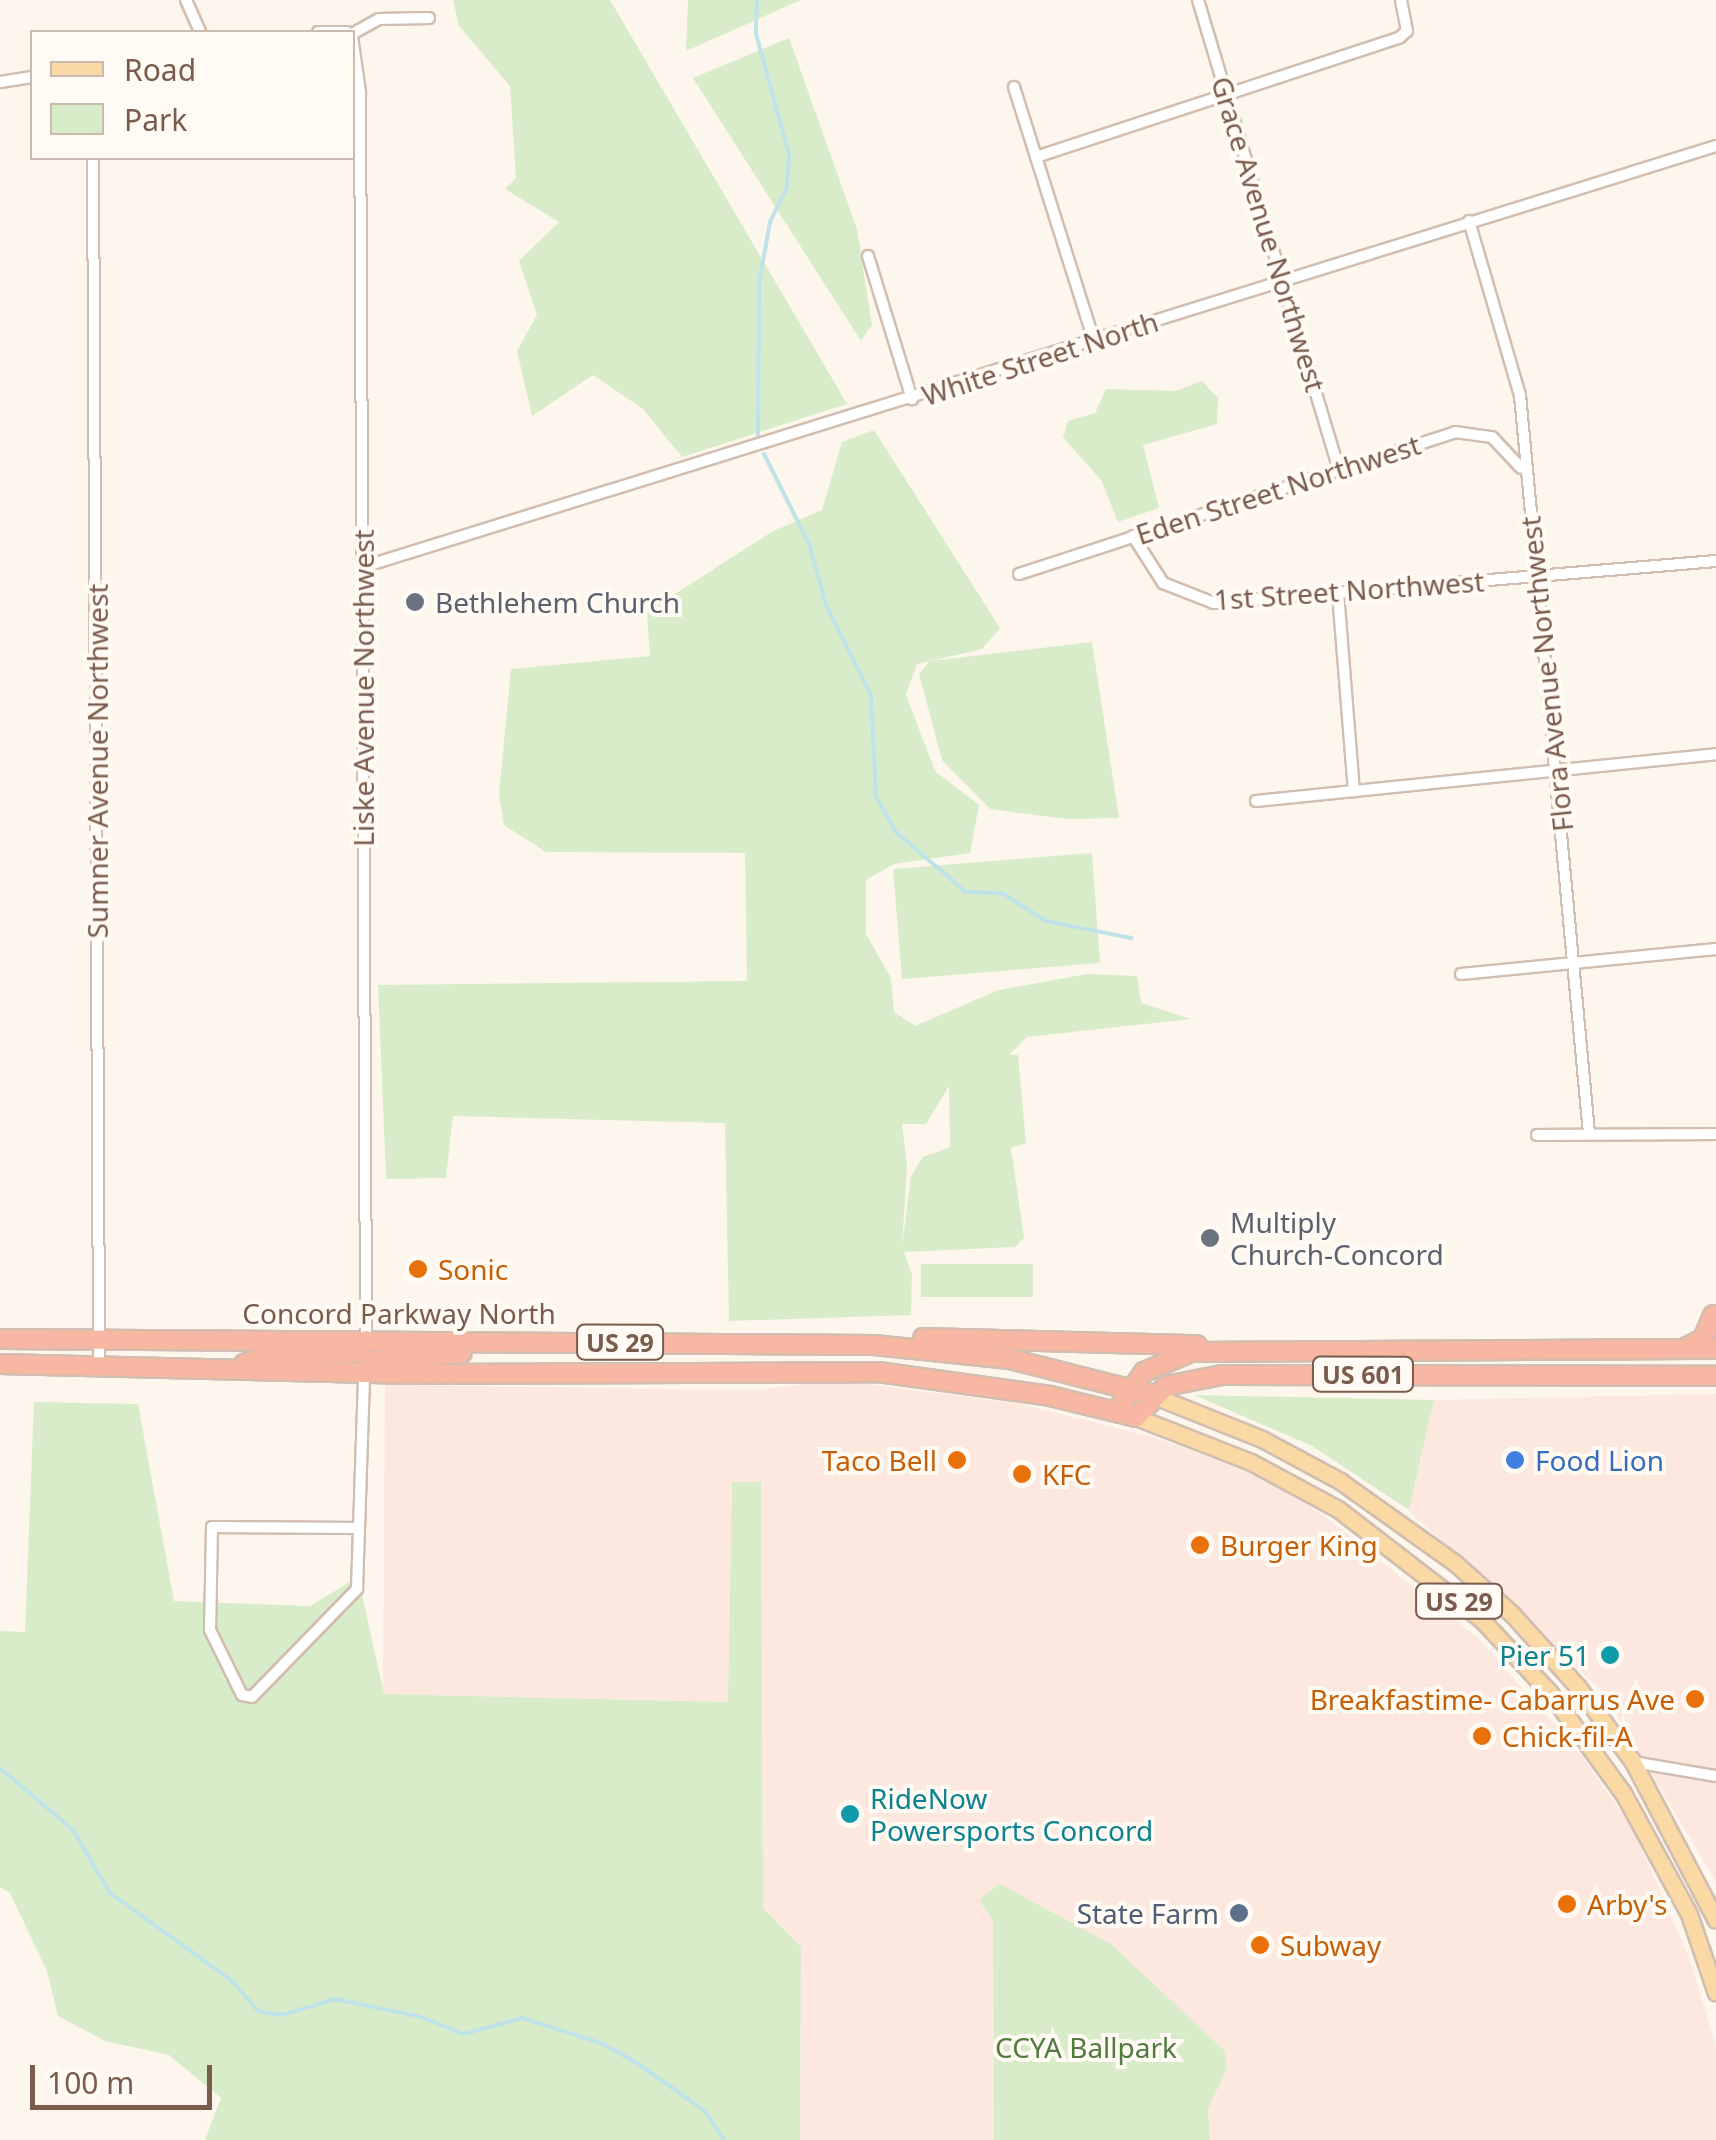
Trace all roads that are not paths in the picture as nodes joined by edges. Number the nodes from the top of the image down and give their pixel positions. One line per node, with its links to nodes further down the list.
1 (186, 0): 5 (street)
2 (1198, 0): 11 (street, Grace Avenue Northwest)
3 (1402, 0): 11 (street)
4 (429, 18): 6 (street)
5 (199, 30)
6 (355, 32)
7 (355, 46): 26 (street, Liske Avenue Northwest)
8 (30, 77): 9 (street)
9 (0, 82)
10 (1014, 87): 13 (street)
11 (1227, 92): 13 (street); 17 (street, Grace Avenue Northwest)
12 (1716, 146): 15 (street, White Street North)
13 (1036, 157): 18 (street)
14 (93, 160): 42 (street, Sumner Avenue Northwest)
15 (1470, 222): 17 (street, White Street North); 20 (street, Flora Avenue Northwest)
16 (868, 256): 19 (street)
17 (1286, 279): 18 (street, White Street North); 22 (street, Grace Avenue Northwest)
18 (1094, 340): 19 (street, White Street North)
19 (912, 399): 26 (street, White Street North)
20 (1522, 443): 21 (street); 23 (street, Flora Avenue Northwest)
21 (1510, 452): 22 (street, Eden Street Northwest); 23 (street)
22 (1339, 469): 24 (street, Eden Street Northwest)
23 (1525, 473): 28 (street, Flora Avenue Northwest)
24 (1133, 536): 27 (street, Eden Street Northwest); 29 (street, 1st Street Northwest)
25 (1716, 561): 28 (street, 1st Street Northwest)
26 (363, 567): 43 (street, Liske Avenue Northwest)
27 (1019, 574)
28 (1538, 575): 29 (street, 1st Street Northwest); 31 (street, Flora Avenue Northwest)
29 (1338, 592): 32 (street)
30 (1716, 754): 31 (street)
31 (1556, 768): 32 (street); 35 (street, Flora Avenue Northwest)
32 (1354, 790): 33 (street)
33 (1256, 801)
34 (1716, 949): 35 (street)
35 (1574, 962): 36 (street); 37 (street, Flora Avenue Northwest)
36 (1460, 974)
37 (1588, 1133): 38 (street); 39 (street)
38 (1716, 1134)
39 (1537, 1136)
40 (1716, 1322): 49 (highway)
41 (0, 1339): 42 (highway, Concord Parkway North / US 29)
42 (98, 1340): 43 (highway, Concord Parkway North / US 29); 52 (street, Sumner Avenue Northwest)
43 (366, 1340): 44 (highway, Concord Parkway North / US 29); 53 (highway)
44 (562, 1342): 45 (highway, Concord Parkway North / US 29); 55 (highway)
45 (684, 1342): 46 (highway, Concord Parkway North / US 29); 54 (highway)
46 (874, 1345): 47 (highway, US 601); 58 (highway, Concord Parkway North / US 29)
47 (1258, 1347): 48 (highway, US 601); 58 (highway)
48 (1450, 1348): 49 (highway, US 601); 56 (highway)
49 (1681, 1349): 50 (highway, US 601)
50 (1716, 1349)
51 (0, 1364): 52 (highway, Concord Parkway North / US 29)
52 (99, 1364): 53 (highway, Concord Parkway North / US 29)
53 (238, 1366): 55 (highway, Concord Parkway North / US 29)
54 (685, 1369): 55 (highway, Concord Parkway North / US 29); 60 (highway, Concord Parkway North / US 29)
55 (364, 1373): 62 (street)
56 (1450, 1373): 57 (highway, US 601); 59 (highway, US 601)
57 (1716, 1376)
58 (1130, 1388): 59 (highway, Concord Parkway North / US 29); 60 (highway)
59 (1152, 1395): 61 (highway); 63 (main road, US 29)
60 (1116, 1412): 61 (highway, Concord Parkway North / US 29)
61 (1136, 1417): 68 (main road, US 29)
62 (357, 1528): 62 (street)
63 (1633, 1762): 64 (street); 66 (main road, US 29)
64 (1672, 1771): 65 (street); 66 (street)
65 (1716, 1776)
66 (1651, 1790): 67 (main road, US 29)
67 (1716, 1920)
68 (1716, 1992)

